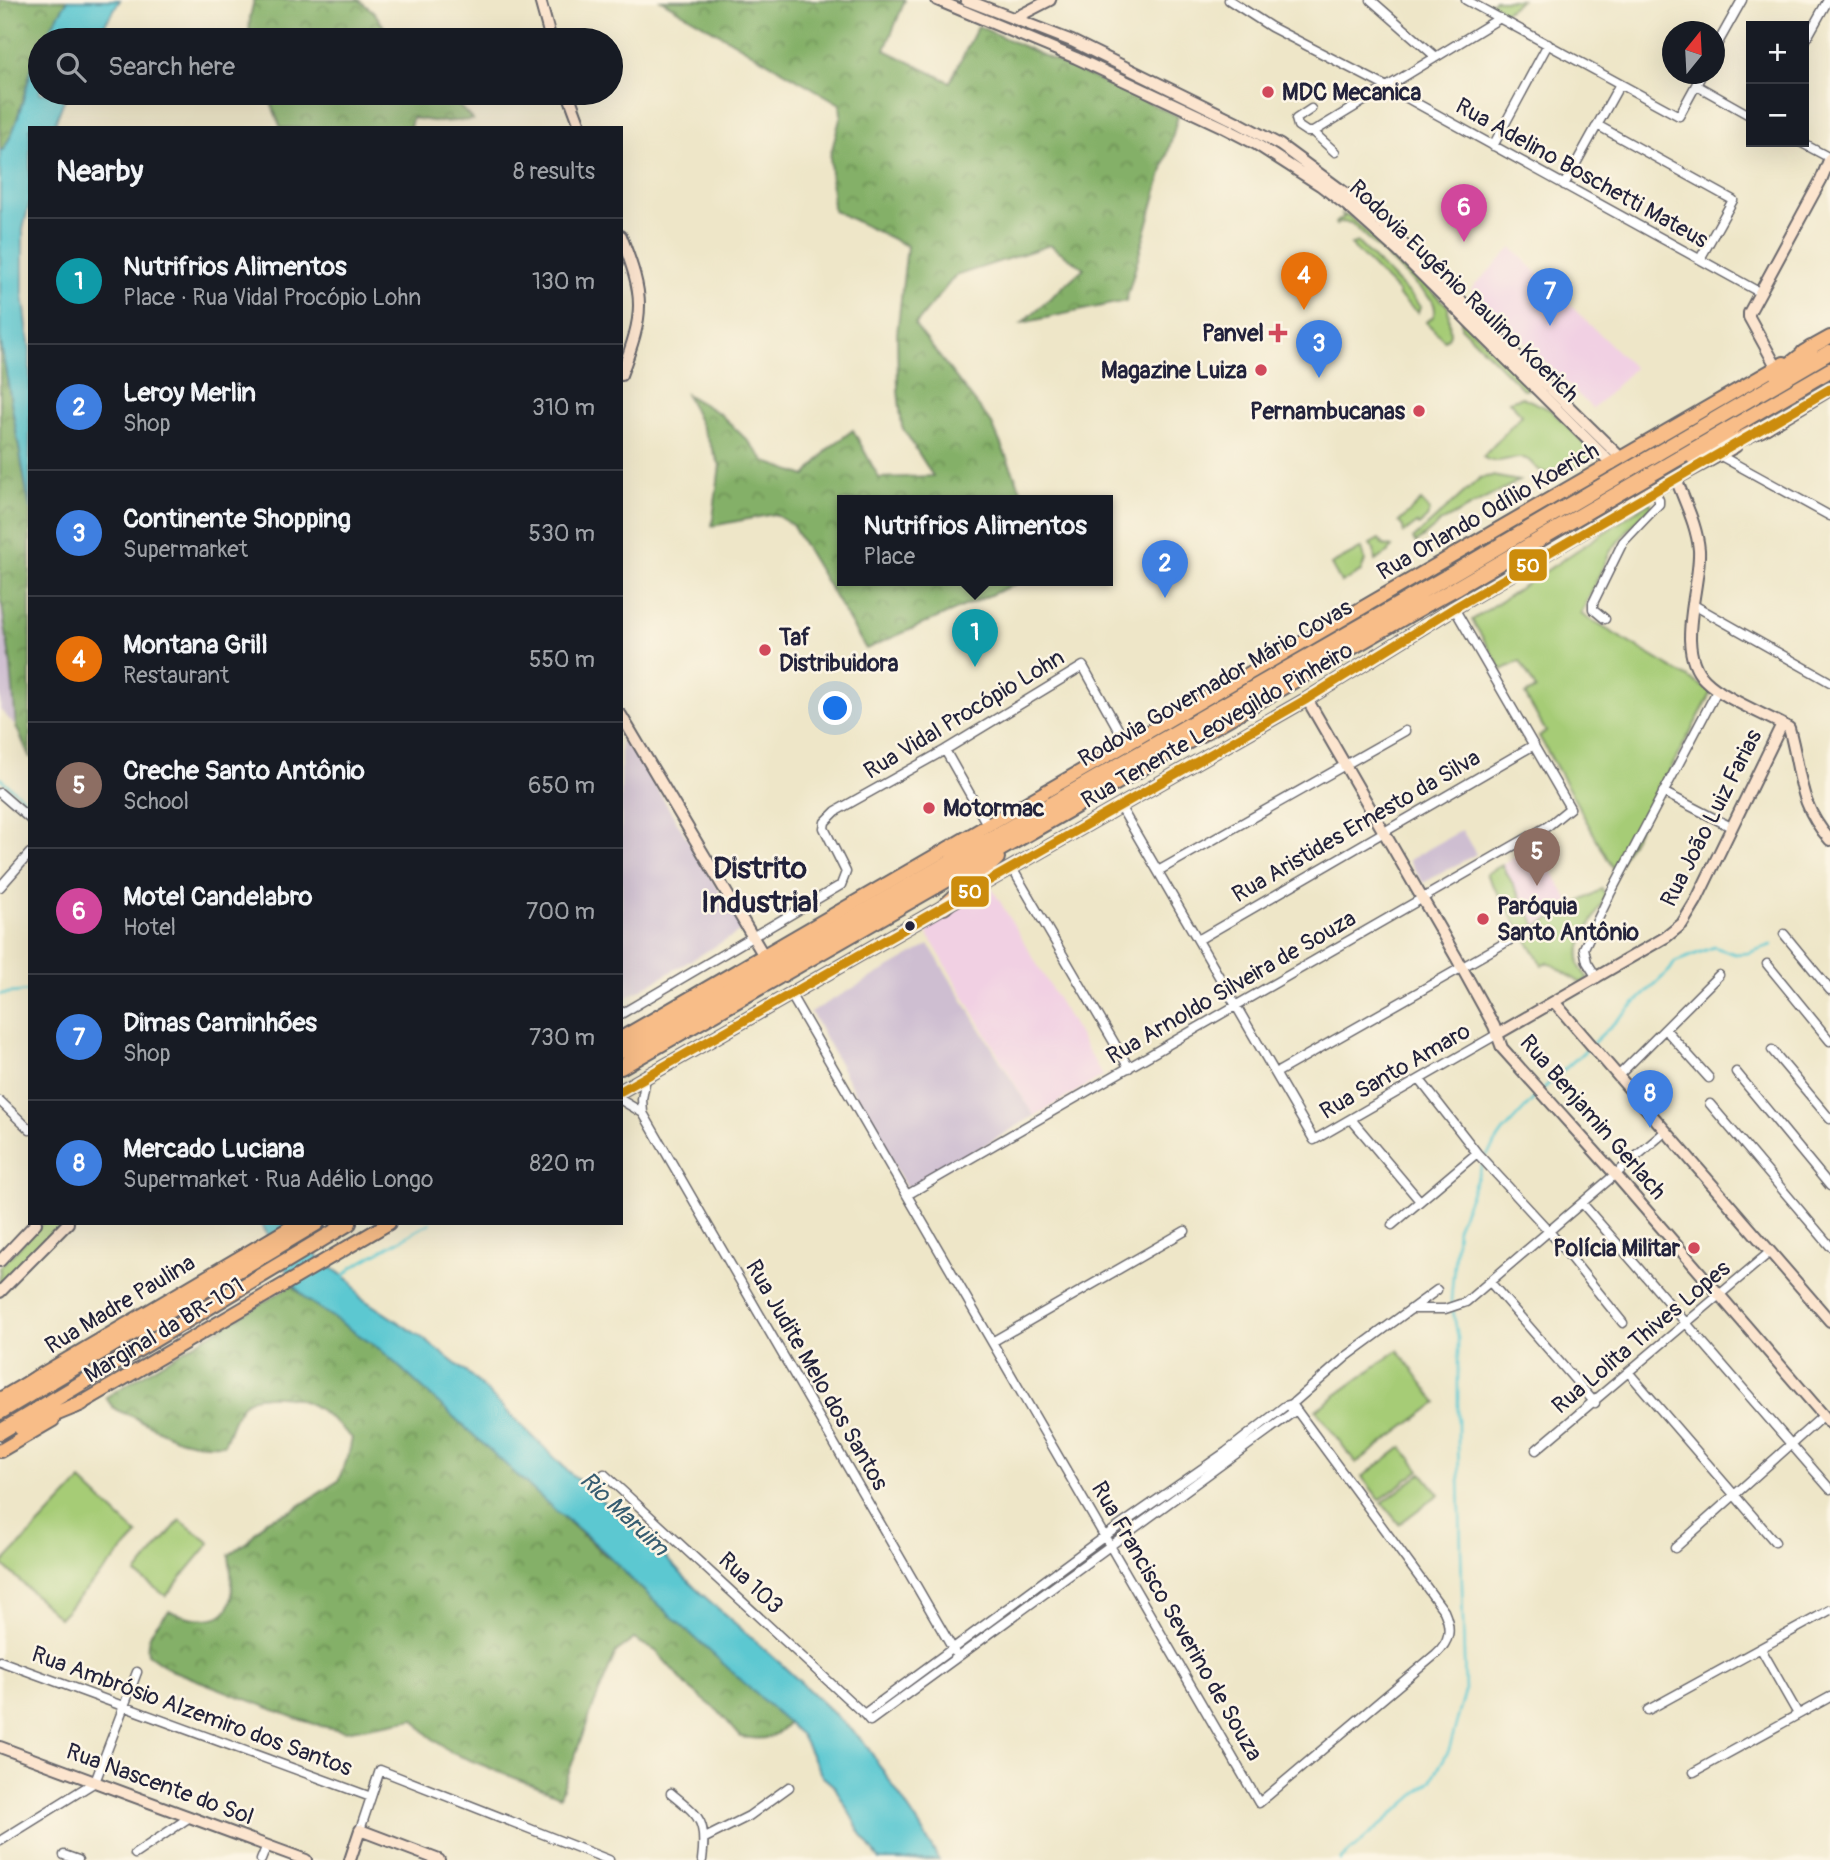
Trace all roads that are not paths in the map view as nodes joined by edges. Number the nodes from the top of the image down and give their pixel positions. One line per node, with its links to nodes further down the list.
1 (540, 0): 14 (main road)
2 (937, 0): 46 (main road, Rodovia Eugênio Raulino Koerich)
3 (966, 0): 12 (main road, Rodovia Eugênio Raulino Koerich)
4 (1051, 0): 12 (main road)
5 (1229, 0): 21 (street, Rua Adelino Boschetti Mateus)
6 (1371, 0): 18 (street)
7 (1466, 0): 11 (street)
8 (1486, 0): 11 (street)
9 (1742, 0): 15 (street)
10 (1828, 0): 16 (street)
11 (1478, 6): 13 (street)
12 (1015, 18): 46 (main road, Rodovia Eugênio Raulino Koerich)
13 (1500, 18): 17 (street); 18 (street)
14 (548, 28)
15 (1725, 30)
16 (1809, 34)
17 (1548, 44): 19 (street); 28 (street)
18 (1436, 57): 21 (street)
19 (1620, 83): 20 (street); 25 (street)
20 (1696, 85): 24 (street)
21 (1387, 87): 27 (street); 28 (street, Rua Adelino Boschetti Mateus)
22 (572, 105): 26 (main road)
23 (1311, 108): 27 (street)
24 (1746, 113)
25 (1597, 125): 32 (street); 34 (street)
26 (579, 126)
27 (1313, 132): 30 (street)
28 (1493, 146): 32 (street, Rua Adelino Boschetti Mateus)
29 (1809, 147): 31 (street)
30 (1335, 152)
31 (1830, 158): 35 (main road)
32 (1564, 185): 34 (street, Rua Adelino Boschetti Mateus)
33 (623, 242): 40 (main road)
34 (1700, 259): 35 (street, Rua Adelino Boschetti Mateus)
35 (1759, 292): 39 (main road)
36 (1830, 337): 37 (main road, Rua Orlando Odílio Koerich)
37 (1811, 348): 39 (main road, Rua Orlando Odílio Koerich); 43 (highway)
38 (1830, 352): 43 (highway, Rodovia Governador Mário Covas)
39 (1777, 368): 46 (main road, Rua Orlando Odílio Koerich)
40 (623, 369)
41 (1830, 370): 47 (highway, Rodovia Governador Mário Covas)
42 (1830, 389): 44 (main road, Rua Tenente Leovegildo Pinheiro)
43 (1734, 408): 52 (highway, Rodovia Governador Mário Covas)
44 (1767, 426): 45 (main road, Rua Tenente Leovegildo Pinheiro); 47 (highway)
45 (1719, 456): 48 (main road, Rua Tenente Leovegildo Pinheiro); 50 (street)
46 (1616, 461): 51 (main road, Rua Orlando Odílio Koerich)
47 (1665, 466): 52 (highway, Rodovia Governador Mário Covas)
48 (1676, 478): 49 (main road, Rua Tenente Leovegildo Pinheiro); 54 (main road)
49 (1654, 490): 55 (main road, Rua Tenente Leovegildo Pinheiro); 56 (street)
50 (1830, 516)
51 (1430, 568): 55 (main road); 63 (main road, Rua Orlando Odílio Koerich)
52 (1452, 582): 53 (highway, Rodovia Governador Mário Covas, bridge)
53 (1426, 597): 70 (highway, Rodovia Governador Mário Covas); 76 (highway, Rodovia Governador Mário Covas)
54 (1692, 604): 57 (street); 58 (main road)
55 (1454, 608): 59 (main road, Rua Tenente Leovegildo Pinheiro); 64 (street)
56 (1605, 619)
57 (1830, 682)
58 (1718, 689): 61 (main road); 67 (street)
59 (1307, 699): 66 (main road, Rua Benjamin Gerlach); 69 (main road, Rua Tenente Leovegildo Pinheiro)
60 (623, 718): 86 (main road)
61 (1782, 724): 73 (main road, Rua João Luiz Farias); 75 (main road)
62 (1405, 731): 66 (street)
63 (1127, 745): 65 (street, Rua Vidal Procópio Lohn); 72 (main road, Rua Orlando Odílio Koerich)
64 (1534, 745): 74 (street, Rua Aristides Ernesto da Silva); 82 (street, Rua Arnoldo Silveira de Souza)
65 (945, 750): 72 (street); 86 (street, Rua Vidal Procópio Lohn)
66 (1345, 765): 74 (main road, Rua Benjamin Gerlach); 80 (street)
67 (1663, 792): 73 (street); 92 (street)
68 (0, 793): 71 (street)
69 (1120, 806): 79 (main road, Rua Tenente Leovegildo Pinheiro); 80 (street)
70 (1032, 814): 77 (highway); 102 (highway, Rodovia Governador Mário Covas)
71 (28, 817)
72 (988, 826): 77 (main road, Rua Orlando Odílio Koerich)
73 (1731, 827): 92 (main road, Rua João Luiz Farias)
74 (1384, 832): 82 (main road, Rua Benjamin Gerlach); 87 (street, Rua Aristides Ernesto da Silva)
75 (1830, 840)
76 (1013, 842): 83 (highway); 104 (highway, Rodovia Governador Mário Covas)
77 (949, 849): 88 (main road, Rua Orlando Odílio Koerich)
78 (28, 855): 81 (street)
79 (1012, 868): 83 (main road, Rua Tenente Leovegildo Pinheiro); 105 (street)
80 (1158, 871): 87 (street)
81 (0, 887)
82 (1423, 899): 90 (main road, Rua Benjamin Gerlach); 96 (street, Rua Arnoldo Silveira de Souza)
83 (944, 907): 94 (main road, Rua Tenente Leovegildo Pinheiro)
84 (1784, 934): 93 (street)
85 (1517, 936): 90 (street)
86 (753, 937): 88 (main road); 97 (street)
87 (1198, 940): 96 (street)
88 (764, 956): 100 (main road, Rua Orlando Odílio Koerich)
89 (1767, 964): 101 (street)
90 (1461, 967): 99 (main road, Rua Benjamin Gerlach); 107 (street)
91 (1719, 975): 98 (street)
92 (1597, 978): 95 (main road, Rua João Luiz Farias)
93 (1830, 990)
94 (791, 995): 109 (main road, Rua Tenente Leovegildo Pinheiro); 124 (street, Rua Francisco Severino de Souza)
95 (1555, 1003): 99 (main road, Rua João Luiz Farias); 108 (main road)
96 (1237, 1006): 105 (street, Rua Arnoldo Silveira de Souza); 107 (street)
97 (623, 1013)
98 (1665, 1029): 108 (street); 110 (street)
99 (1496, 1035): 111 (street, Rua Santo Amaro); 122 (main road, Rua Benjamin Gerlach)
100 (623, 1037)
101 (1830, 1041)
102 (623, 1050)
103 (1772, 1050): 118 (street)
104 (623, 1066)
105 (1129, 1068): 124 (street, Rua Arnoldo Silveira de Souza)
106 (1736, 1072): 123 (street)
107 (1276, 1073): 117 (street, Rua Santo Amaro)
108 (1618, 1076): 120 (main road)
109 (646, 1077): 112 (main road, Rua Tenente Leovegildo Pinheiro); 116 (street)
110 (1709, 1078)
111 (1420, 1080): 117 (street, Rua Santo Amaro); 121 (street)
112 (623, 1090)
113 (0, 1101): 119 (street)
114 (623, 1101): 116 (street, Rua Judite Melo dos Santos)
115 (1710, 1104): 136 (street)
116 (643, 1113): 169 (street, Rua Judite Melo dos Santos)
117 (1351, 1119): 125 (street)
118 (1830, 1119)
119 (28, 1128)
120 (1666, 1131): 122 (street); 138 (main road)
121 (1478, 1153): 125 (street); 135 (street)
122 (1615, 1174): 126 (street); 143 (main road, Rua Benjamin Gerlach)
123 (1830, 1186)
124 (907, 1195): 148 (street, Rua Francisco Severino de Souza)
125 (1420, 1201): 132 (street)
126 (1582, 1203): 135 (street); 146 (street)
127 (34, 1225): 139 (main road)
128 (66, 1225): 142 (main road)
129 (295, 1225): 137 (main road, Rua Madre Paulina)
130 (313, 1225): 137 (highway)
131 (386, 1225): 152 (main road, Marginal da BR-101)
132 (1392, 1226)
133 (343, 1227): 157 (highway)
134 (1185, 1231): 148 (street)
135 (1549, 1231): 140 (street); 147 (street)
136 (1830, 1246)
137 (261, 1250): 150 (main road, Rua Madre Paulina); 155 (highway)
138 (1770, 1252): 143 (street, Rua Lolita Thives Lopes); 145 (main road)
139 (0, 1261)
140 (1490, 1282): 144 (street); 153 (street)
141 (1437, 1290): 144 (street)
142 (0, 1292)
143 (1720, 1295): 146 (street, Rua Lolita Thives Lopes); 156 (main road, Rua Benjamin Gerlach)
144 (1413, 1309): 154 (street)
145 (1829, 1318)
146 (1687, 1323): 149 (street, Rua Lolita Thives Lopes); 158 (street)
147 (1623, 1324)
148 (992, 1342): 164 (street, Rua Francisco Severino de Souza)
149 (1629, 1373): 153 (street, Rua Lolita Thives Lopes); 163 (street)
150 (38, 1377): 151 (highway)
151 (0, 1401)
152 (82, 1403): 157 (highway); 160 (main road, Marginal da BR-101)
153 (1594, 1403): 159 (street, Rua Lolita Thives Lopes)
154 (1292, 1404): 164 (street); 164 (street, Rua Francisco Severino de Souza)
155 (0, 1412)
156 (1827, 1419): 158 (street)
157 (0, 1434)
158 (1791, 1444): 162 (street); 163 (street)
159 (1536, 1450)
160 (0, 1451)
161 (604, 1475): 169 (street, Rua 103)
162 (1830, 1489)
163 (1734, 1495): 165 (street); 166 (street)
164 (1107, 1540): 169 (street)
165 (1775, 1542)
166 (1675, 1548)
167 (1830, 1610): 168 (street)
168 (1761, 1648): 174 (street); 175 (street)
169 (955, 1653)
170 (0, 1661): 173 (street, Rua Ambrósio Alzemiro dos Santos)
171 (137, 1672): 173 (street)
172 (1830, 1697): 175 (street)
173 (124, 1707): 178 (street); 181 (street, Rua Ambrósio Alzemiro dos Santos)
174 (1648, 1710)
175 (1798, 1714): 177 (street)
176 (0, 1747): 178 (main road, Rua Nascente do Sol)
177 (1694, 1772)
178 (95, 1782): 182 (main road, Rua Nascente do Sol); 185 (street)
179 (789, 1787): 184 (street)
180 (671, 1793): 184 (street)
181 (371, 1797): 183 (street); 189 (street)
182 (190, 1817): 186 (main road, Rua Nascente do Sol); 187 (street)
183 (360, 1830): 193 (main road); 194 (main road)
184 (705, 1838): 195 (street)
185 (0, 1841)
186 (267, 1846): 191 (street); 192 (main road, Rua Nascente do Sol)
187 (135, 1854)
188 (64, 1855): 190 (street)
189 (602, 1859)
190 (78, 1860)
191 (261, 1860)
192 (306, 1860)
193 (349, 1860)
194 (439, 1860)
195 (702, 1860)

